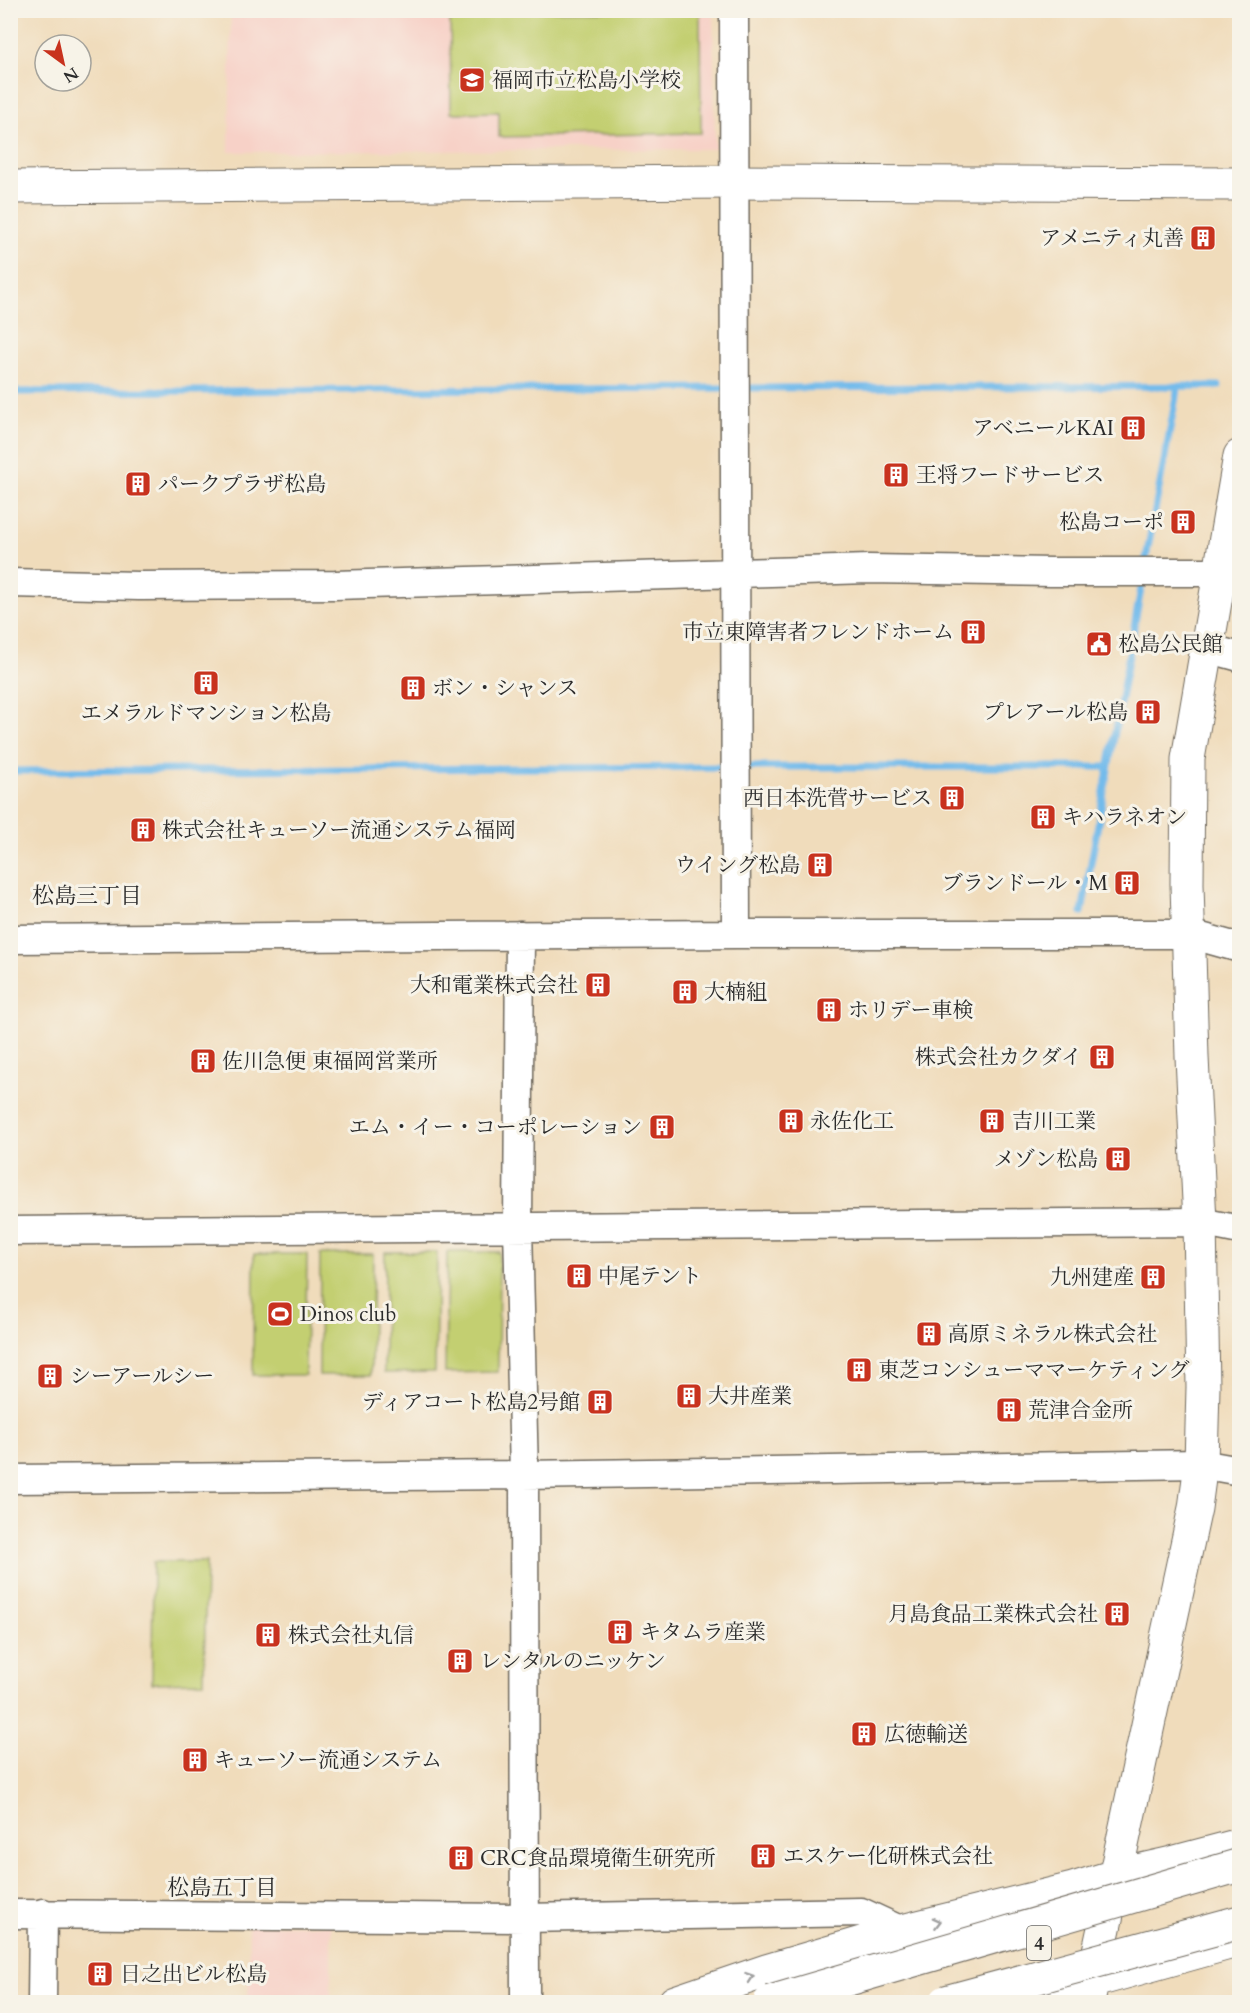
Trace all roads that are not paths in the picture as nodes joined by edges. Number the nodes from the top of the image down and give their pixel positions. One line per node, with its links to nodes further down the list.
1 (734, 10): 2 (street)
2 (735, 182): 3 (main road); 4 (main road); 6 (street)
3 (1239, 184)
4 (10, 187)
5 (1239, 456): 7 (main road)
6 (736, 572): 7 (street); 8 (street); 11 (street)
7 (1220, 572): 9 (main road)
8 (10, 583)
9 (1207, 648): 10 (street); 12 (main road)
10 (1239, 657)
11 (736, 934): 12 (street); 13 (street)
12 (1190, 934): 15 (street); 16 (main road)
13 (520, 935): 14 (street); 17 (street)
14 (10, 939)
15 (1239, 948)
16 (1200, 1222): 17 (street); 18 (street); 20 (main road)
17 (518, 1227): 19 (street); 22 (street)
18 (1239, 1230)
19 (10, 1231)
20 (1201, 1464): 21 (street); 22 (street); 26 (main road)
21 (1239, 1471)
22 (524, 1475): 23 (street); 30 (street)
23 (10, 1479)
24 (1239, 1845): 26 (main road)
25 (1239, 1865): 38 (main road, bridge)
26 (1115, 1876): 32 (main road, one-way to 26); 34 (main road)
27 (1239, 1883): 39 (main road, 4)
28 (43, 1913): 29 (street); 30 (street); 35 (street)
29 (10, 1914)
30 (524, 1918): 32 (street); 36 (street)
31 (1239, 1922): 40 (main road, 4, bridge)
32 (902, 1931): 37 (main road, one-way to 32)
33 (1239, 1940): 34 (main road)
34 (1090, 1992): 41 (main road)
35 (42, 2002)
36 (525, 2002)
37 (675, 2002)
38 (770, 2002)
39 (837, 2002)
40 (946, 2002)
41 (1018, 2002)

